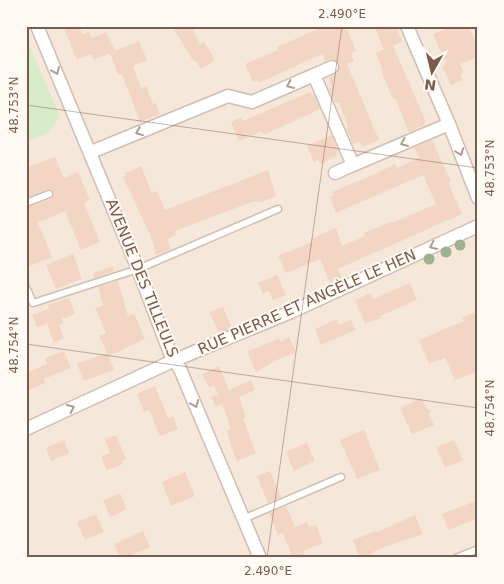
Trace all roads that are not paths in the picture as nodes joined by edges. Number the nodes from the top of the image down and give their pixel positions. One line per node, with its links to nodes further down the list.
1 (37, 26): 6 (street, AVENUE DES TILLEULS, one-way to 6)
2 (407, 26): 5 (street)
3 (332, 67): 4 (street)
4 (314, 74): 6 (street, one-way to 6); 7 (street)
5 (449, 124): 7 (street, one-way to 7); 10 (street, one-way to 10)
6 (91, 152): 14 (street, AVENUE DES TILLEULS)
7 (353, 165): 8 (street)
8 (335, 173)
9 (49, 194): 11 (lane)
10 (478, 198)
11 (26, 203)
12 (278, 209): 14 (lane)
13 (478, 226): 16 (street, RUE PIERRE ET ANGÈLE LE HEN, one-way to 16)
14 (138, 269): 15 (lane); 16 (street, AVENUE DES TILLEULS)
15 (26, 287)
16 (175, 360): 17 (street, RUE PIERRE ET ANGÈLE LE HEN, one-way to 16); 19 (street, AVENUE DES TILLEULS, one-way to 19)
17 (26, 429)
18 (341, 476): 19 (lane)
19 (243, 519): 21 (street, AVENUE DES TILLEULS)
20 (477, 552): 22 (lane)
21 (260, 558)
22 (456, 558)

